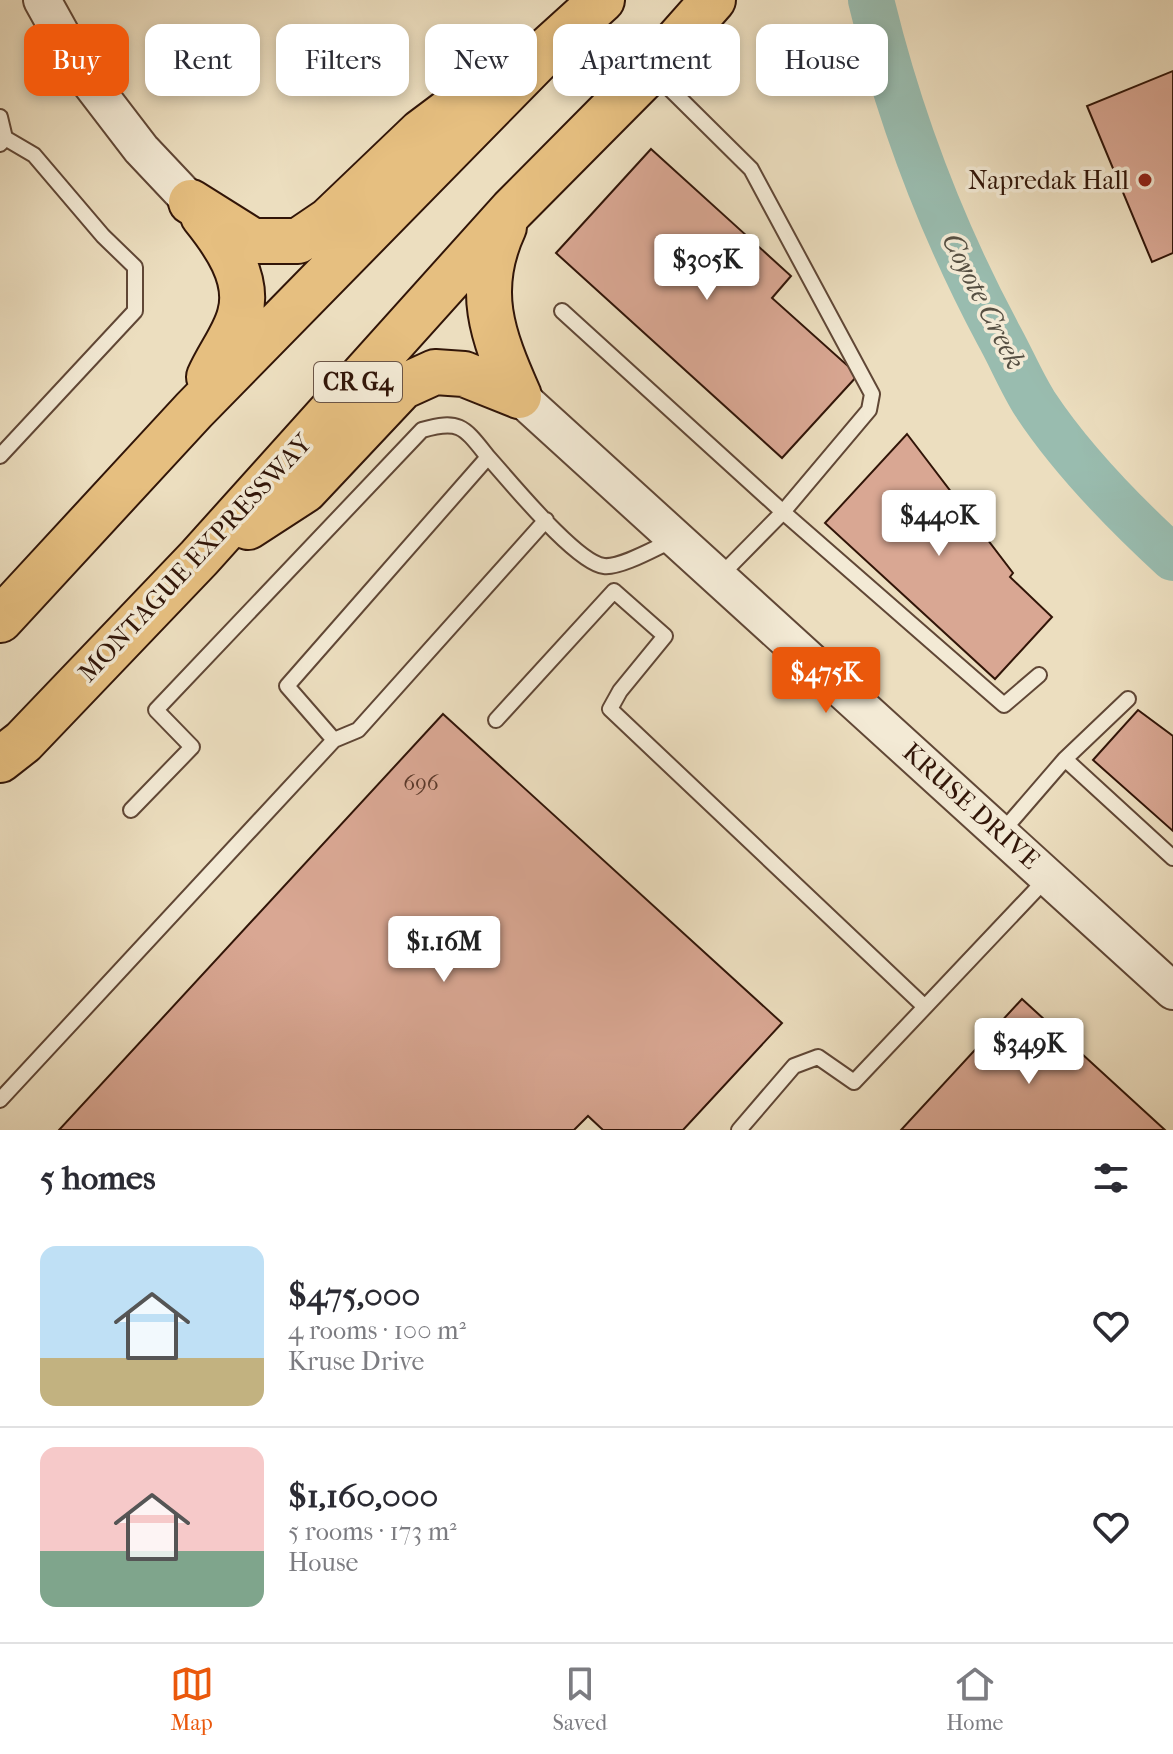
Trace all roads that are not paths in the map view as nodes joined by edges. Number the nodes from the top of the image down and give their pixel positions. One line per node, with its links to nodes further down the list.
1 (42, 0): 10 (street)
2 (602, 0): 5 (highway)
3 (713, 0): 4 (highway, MONTAGUE EXPRESSWAY / CR G4)
4 (692, 24)
5 (550, 47): 10 (highway); 14 (highway)
6 (625, 96): 11 (highway, MONTAGUE EXPRESSWAY / CR G4)
7 (677, 96): 17 (lane)
8 (0, 117): 9 (lane)
9 (2, 141): 15 (lane)
10 (191, 202): 14 (highway)
11 (512, 210): 13 (highway); 20 (highway, MONTAGUE EXPRESSWAY / CR G4)
12 (562, 311): 17 (lane)
13 (519, 396): 19 (street, KRUSE DRIVE); 20 (highway)
14 (194, 410): 22 (highway)
15 (0, 456)
16 (488, 457): 18 (lane); 26 (lane); 29 (lane)
17 (783, 512): 21 (lane); 23 (lane)
18 (546, 520): 19 (lane); 26 (lane)
19 (677, 538): 21 (street, KRUSE DRIVE)
20 (199, 558): 28 (highway, MONTAGUE EXPRESSWAY / CR G4)
21 (720, 577): 30 (street, KRUSE DRIVE)
22 (0, 620)
23 (1039, 675)
24 (1128, 699): 27 (lane)
25 (496, 720): 34 (lane)
26 (334, 740): 35 (lane)
27 (1065, 759): 30 (lane); 31 (lane)
28 (0, 760)
29 (131, 810)
30 (1001, 834): 32 (street, KRUSE DRIVE)
31 (1173, 858)
32 (1048, 877): 33 (street, KRUSE DRIVE); 34 (lane)
33 (1173, 991)
34 (925, 1007): 36 (lane)
35 (0, 1100)
36 (739, 1130)

